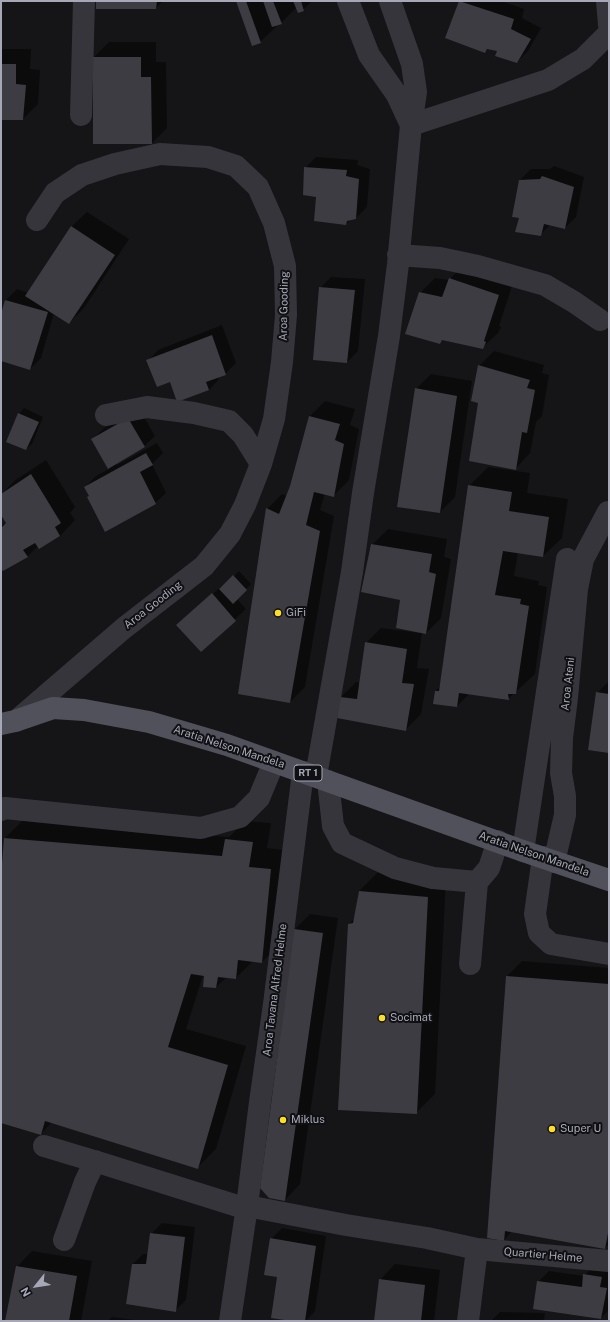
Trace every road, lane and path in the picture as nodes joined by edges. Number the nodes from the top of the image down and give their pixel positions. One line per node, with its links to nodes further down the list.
1 (84, 1): 7 (street)
2 (348, 1): 8 (street)
3 (390, 1): 8 (street)
4 (607, 1): 5 (street)
5 (609, 25)
6 (609, 33): 8 (street)
7 (81, 115)
8 (411, 125): 10 (street)
9 (37, 220): 13 (street, Aroa Gooding)
10 (398, 255): 11 (street); 18 (street)
11 (600, 320)
12 (106, 414): 13 (street)
13 (261, 464): 16 (street, Aroa Gooding)
14 (608, 512): 21 (street, Aroa Ateni)
15 (567, 558): 21 (street)
16 (8, 723): 17 (main road, Aratia Nelson Mandela / RT 1)
17 (274, 762): 18 (main road, Aratia Nelson Mandela / RT 1); 19 (street)
18 (315, 776): 20 (main road, Aratia Nelson Mandela / RT 1); 23 (street); 28 (street, Aroa Tavana Alfred Helme)
19 (1, 810)
20 (498, 842): 21 (main road, Aratia Nelson Mandela / RT 1); 23 (street)
21 (540, 857): 22 (main road, Aratia Nelson Mandela / RT 1); 24 (street)
22 (609, 880)
23 (477, 882): 25 (street)
24 (609, 954)
25 (470, 964)
26 (44, 1146): 27 (street)
27 (95, 1161): 28 (street); 29 (street)
28 (247, 1208): 30 (street, Quartier Helme); 32 (street, Aroa Tavana Alfred Helme)
29 (64, 1240)
30 (477, 1249): 31 (street, Quartier Helme); 33 (street)
31 (609, 1261)
32 (230, 1321)
33 (468, 1321)

